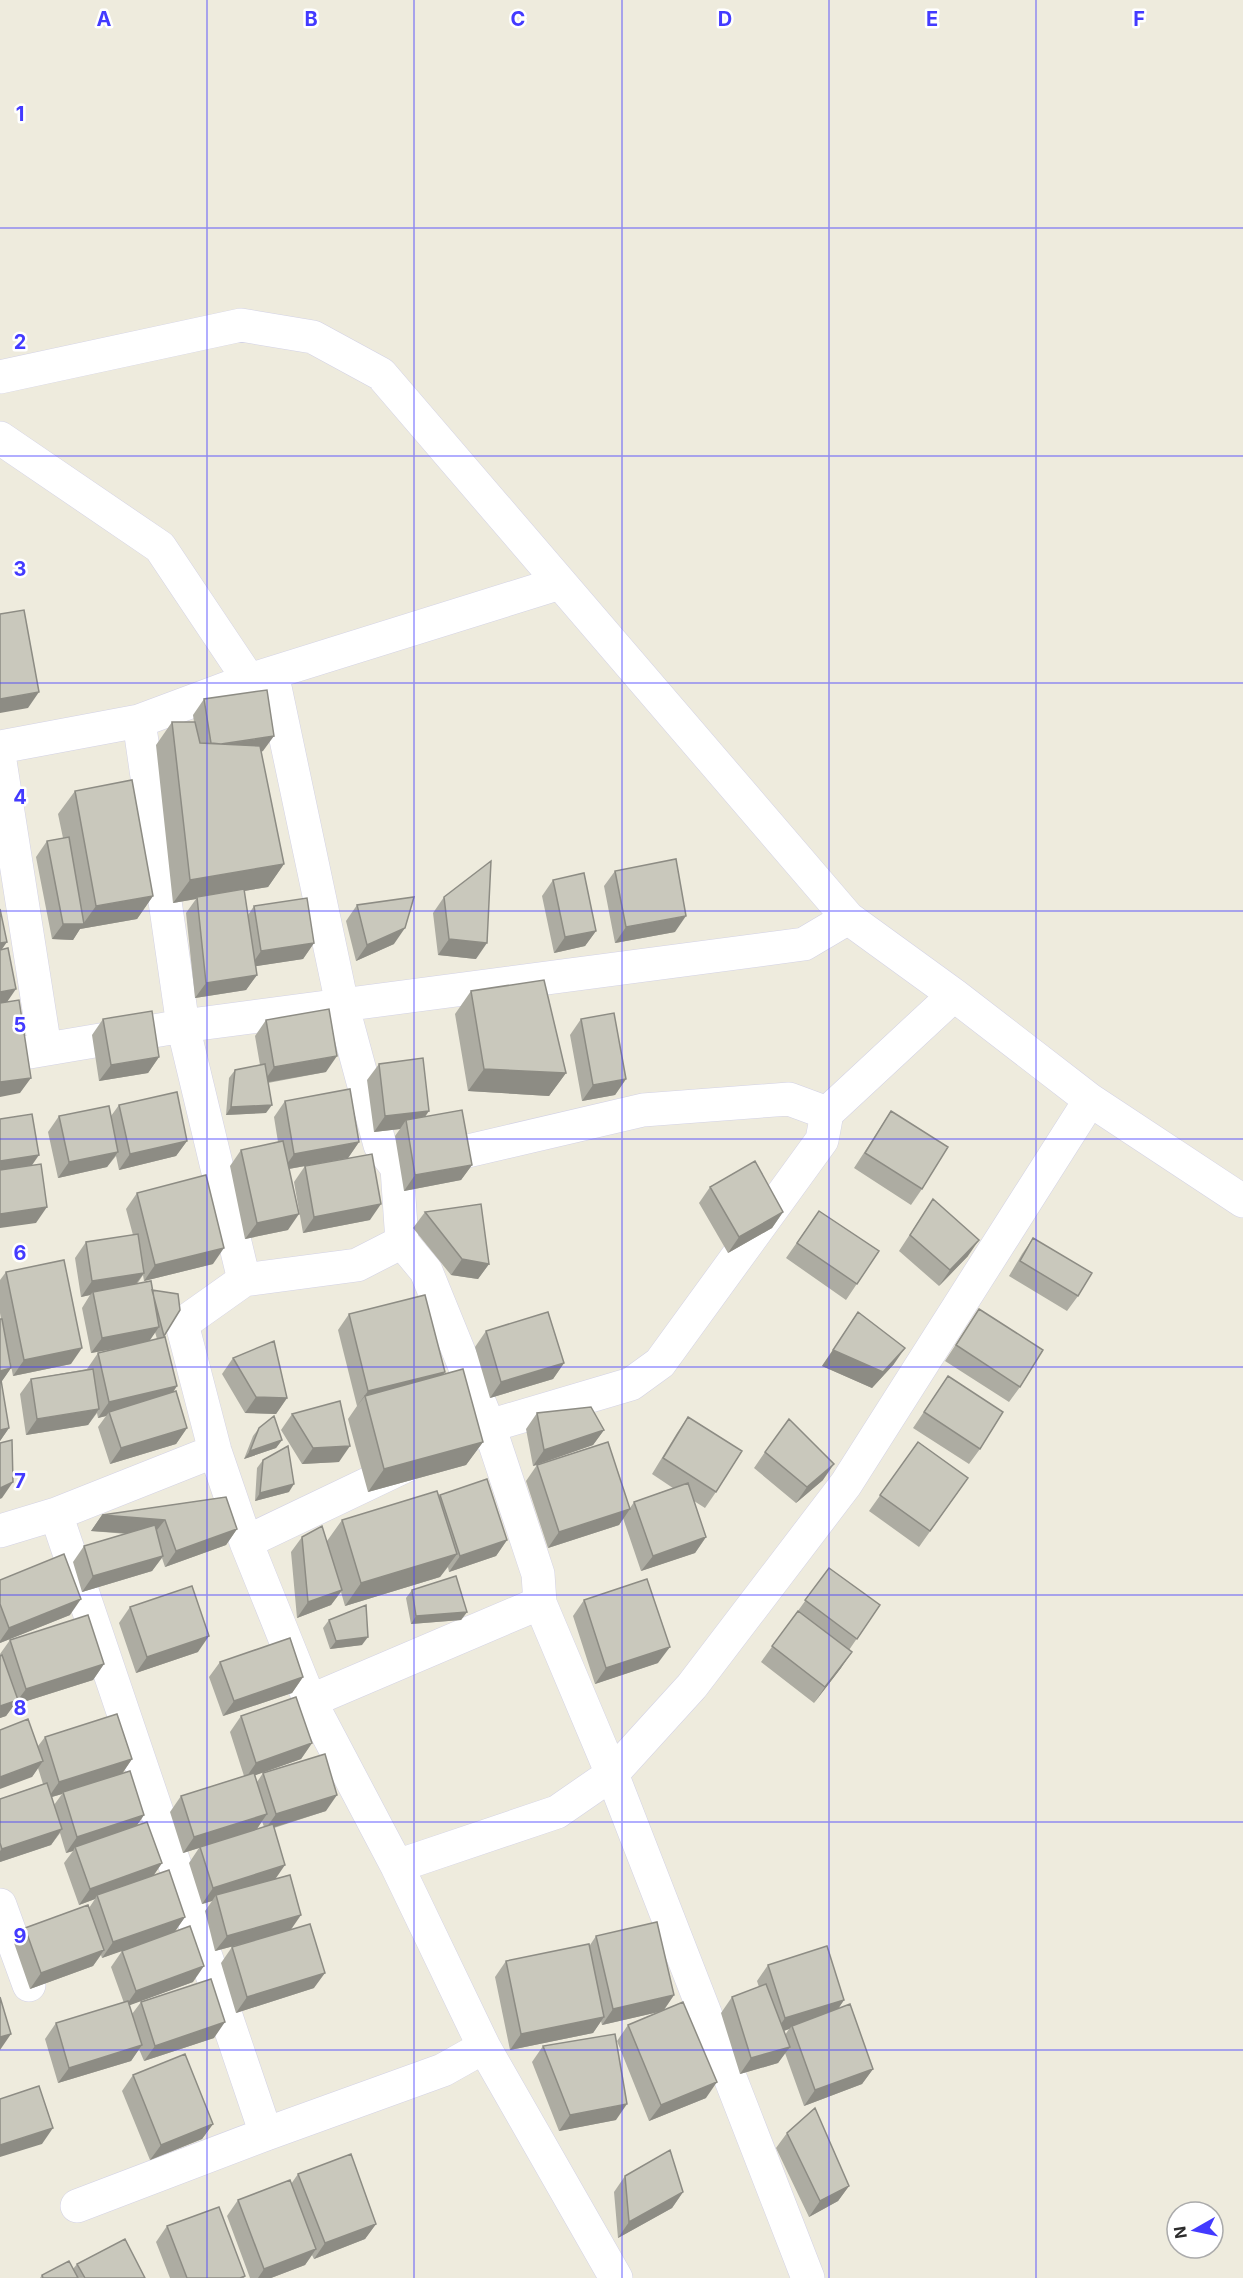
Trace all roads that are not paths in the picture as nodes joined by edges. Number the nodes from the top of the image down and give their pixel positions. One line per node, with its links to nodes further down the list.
1 (0, 377): 3 (street)
2 (0, 438): 4 (street)
3 (560, 583): 4 (street); 8 (street)
4 (260, 676): 5 (street); 10 (street)
5 (139, 722): 6 (street); 11 (street)
6 (0, 747)
7 (0, 761): 12 (street)
8 (848, 918): 9 (street); 10 (street)
9 (954, 995): 14 (street); 15 (street)
10 (342, 1004): 11 (street); 16 (street)
11 (183, 1026): 12 (street); 19 (street)
12 (45, 1048): 13 (street)
13 (0, 1058)
14 (1090, 1100): 17 (street); 27 (street)
15 (827, 1113): 16 (street); 20 (street)
16 (397, 1168): 18 (street)
17 (1243, 1201)
18 (402, 1242): 19 (street); 20 (street)
19 (244, 1280): 21 (street)
20 (489, 1426): 24 (street); 25 (street)
21 (215, 1451): 22 (street); 24 (street)
22 (56, 1514): 23 (street); 32 (street)
23 (0, 1531)
24 (246, 1542): 26 (street)
25 (540, 1603): 26 (street); 27 (street)
26 (310, 1701): 28 (street)
27 (612, 1774): 28 (street); 35 (street)
28 (398, 1866): 31 (street)
29 (0, 1905): 30 (street)
30 (29, 1986)
31 (484, 2048): 32 (street); 34 (street)
32 (266, 2134): 33 (street)
33 (77, 2206)
34 (616, 2278)
35 (808, 2278)

